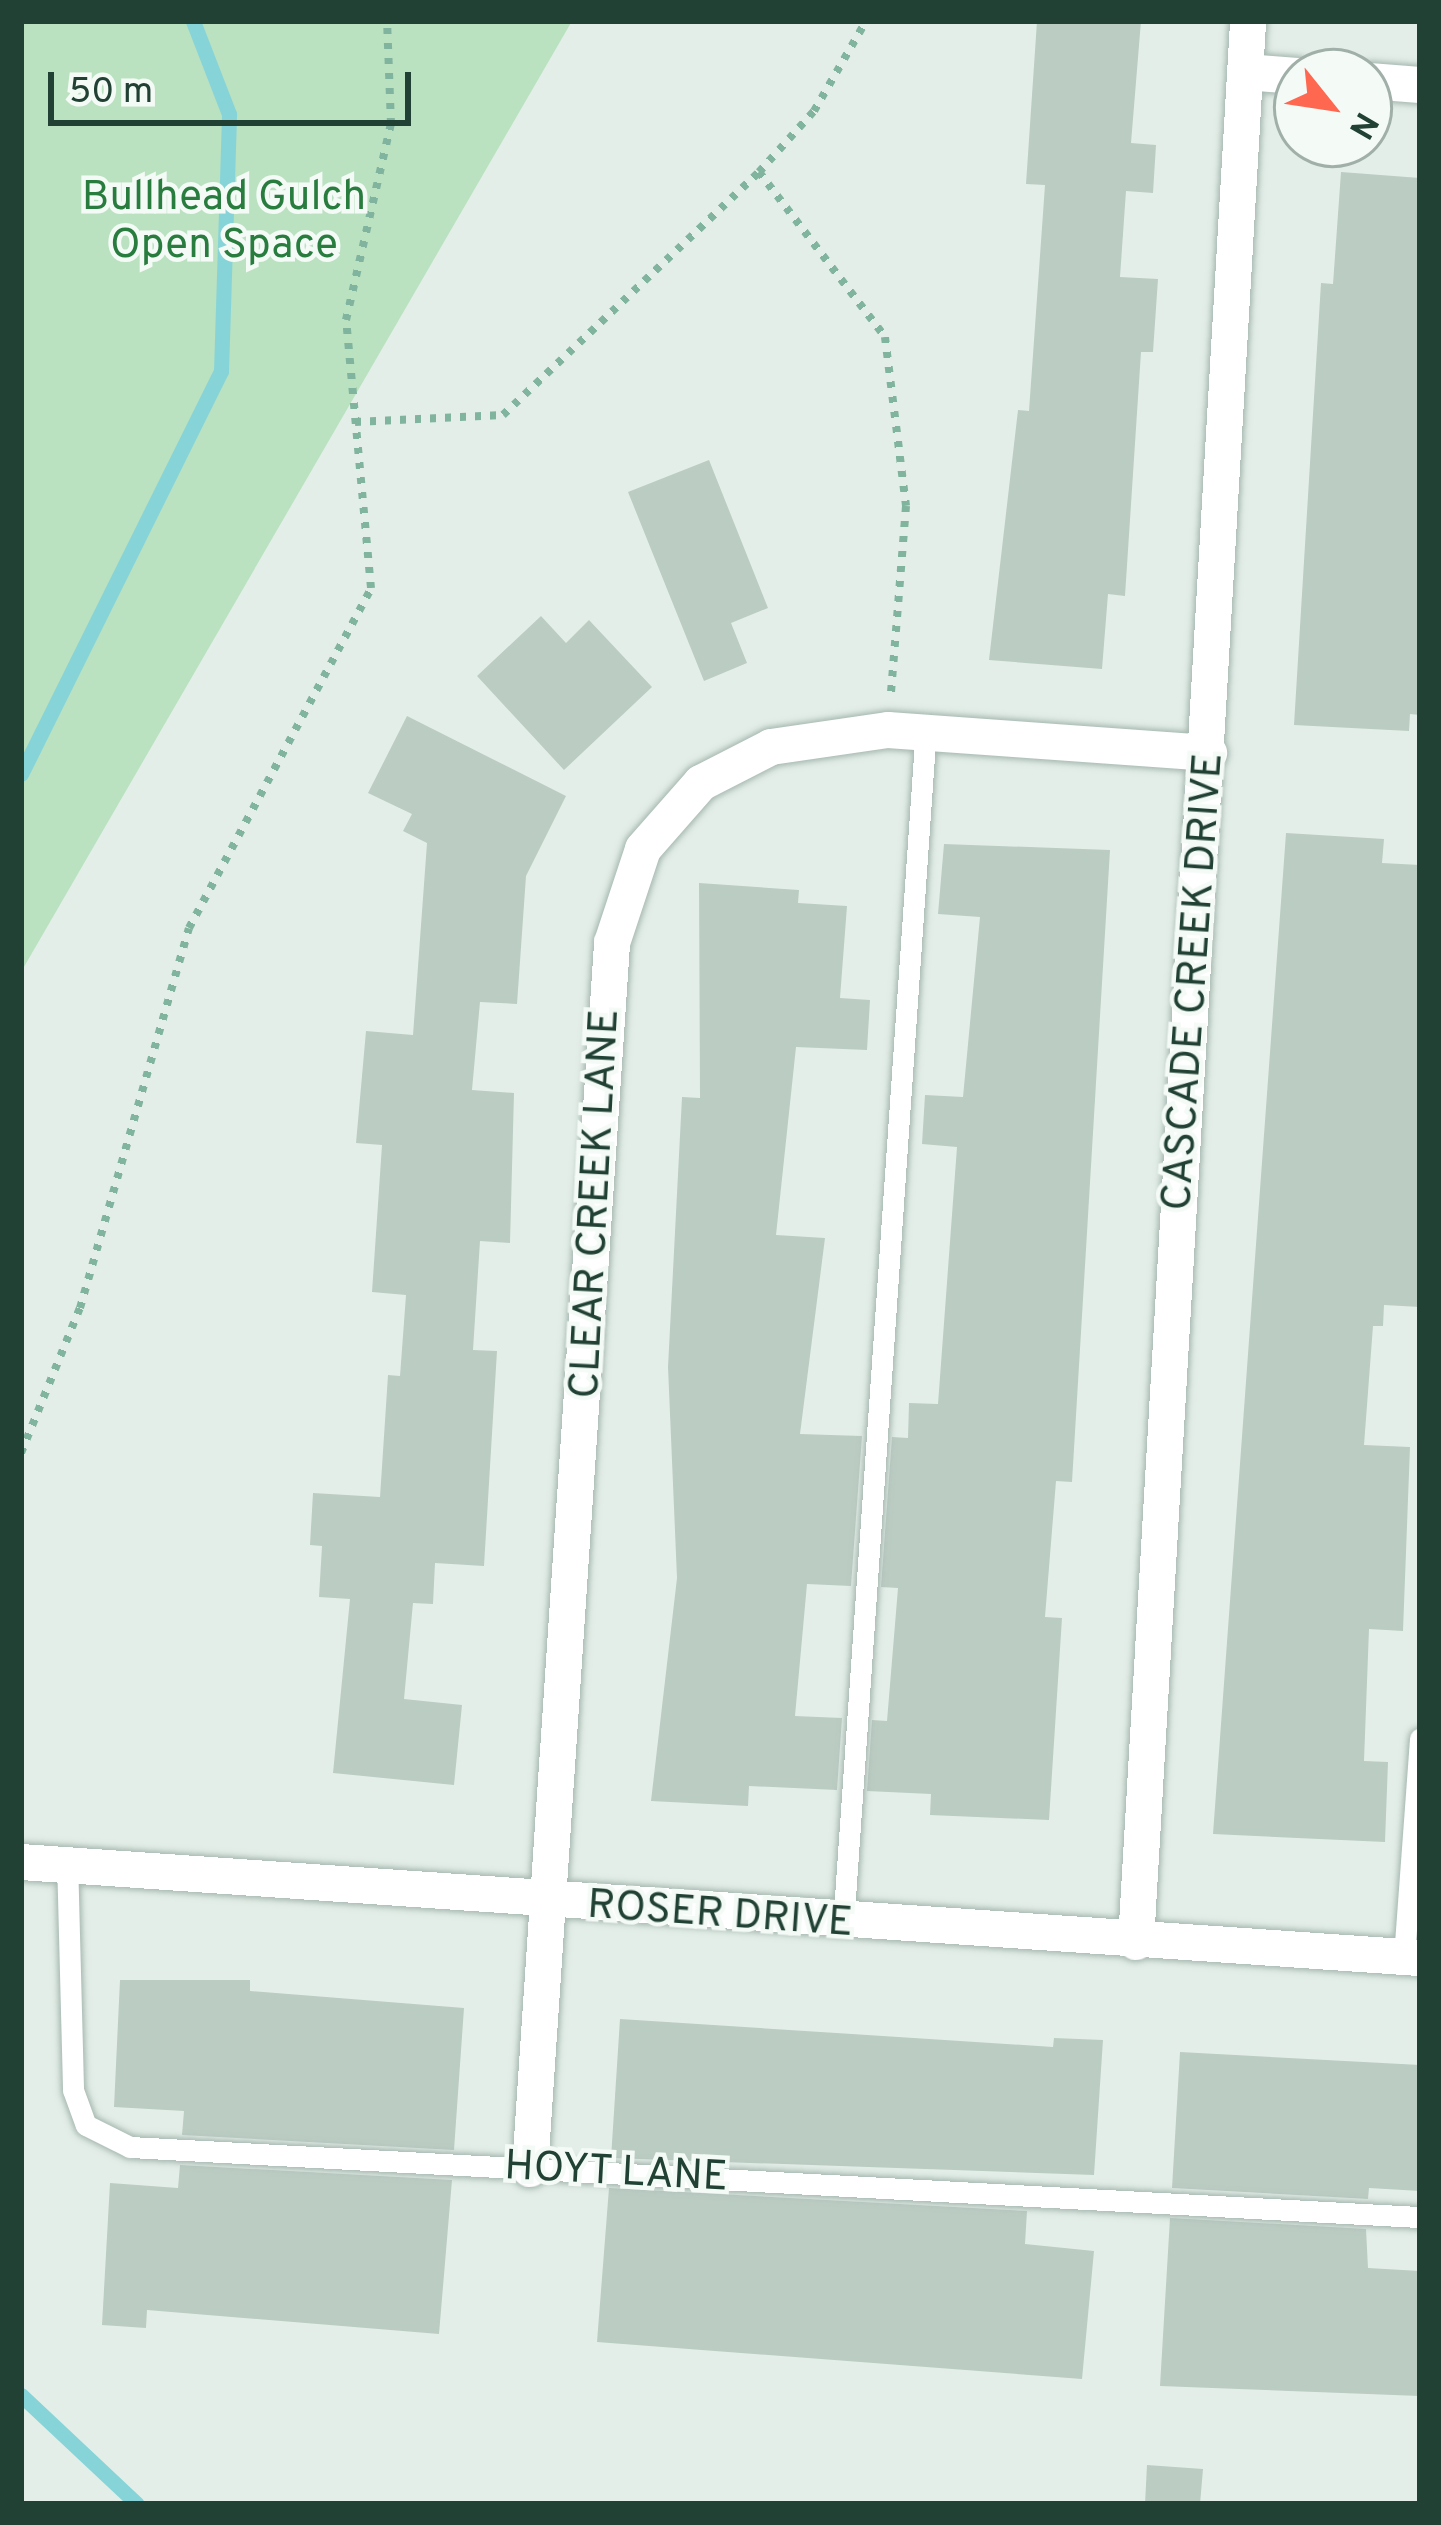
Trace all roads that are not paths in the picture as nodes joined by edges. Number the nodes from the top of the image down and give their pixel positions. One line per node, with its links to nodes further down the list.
1 (1248, 21): 2 (street, CASCADE CREEK DRIVE)
2 (1245, 72): 3 (street); 5 (street, CASCADE CREEK DRIVE)
3 (1273, 74)
4 (925, 741): 5 (street, CLEAR CREEK LANE); 9 (street, CLEAR CREEK LANE); 10 (lane)
5 (1209, 753): 11 (street, CASCADE CREEK DRIVE)
6 (1420, 1739): 12 (lane)
7 (67, 1858): 8 (street, ROSER DRIVE); 9 (street, ROSER DRIVE); 13 (lane, HOYT LANE)
8 (21, 1862)
9 (556, 1904): 10 (street, ROSER DRIVE); 13 (street, CLEAR CREEK LANE)
10 (843, 1926): 11 (street, ROSER DRIVE)
11 (1136, 1942): 12 (street, ROSER DRIVE)
12 (1412, 1957)
13 (530, 2169): 14 (lane, HOYT LANE)
14 (1420, 2217)

